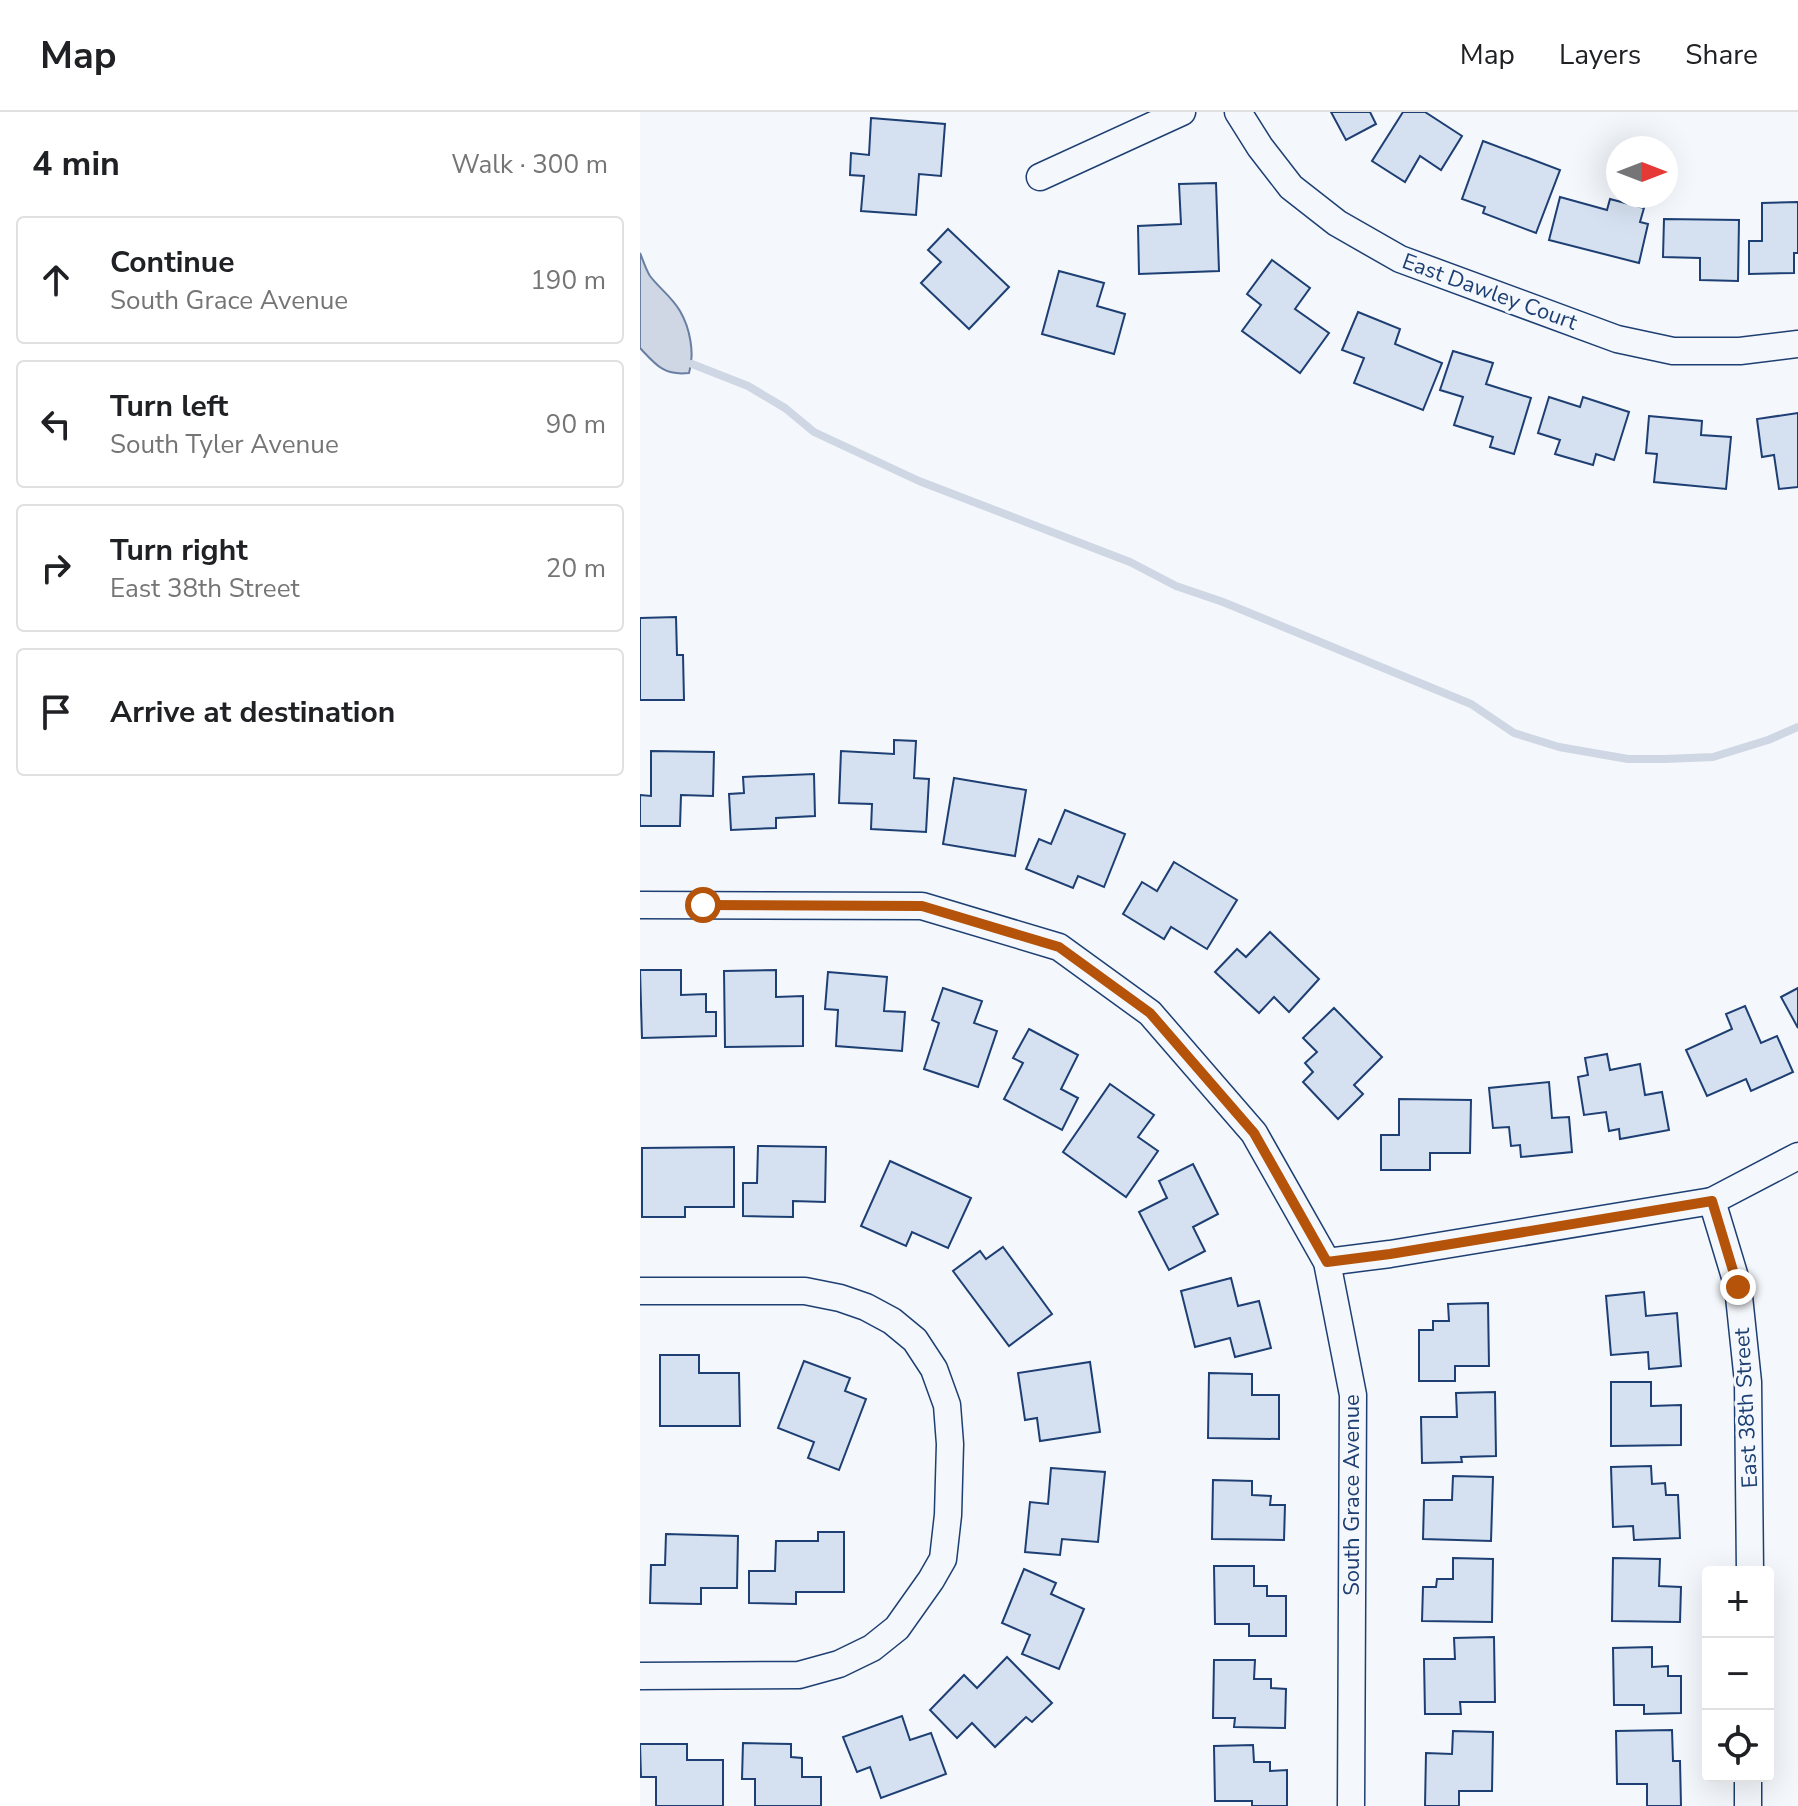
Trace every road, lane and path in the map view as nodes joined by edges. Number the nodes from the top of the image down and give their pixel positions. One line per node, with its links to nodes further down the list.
1 (1182, 112): 3 (street)
2 (1238, 112): 4 (street, East Dawley Court)
3 (1040, 177)
4 (1798, 344)
5 (640, 905): 8 (street, South Grace Avenue)
6 (1798, 1156): 7 (street)
7 (1712, 1201): 8 (street); 10 (street, East 38th Street)
8 (1327, 1262): 13 (street, South Grace Avenue)
9 (640, 1291): 11 (street)
10 (1750, 1566)
11 (640, 1676)
12 (1748, 1782): 14 (street)
13 (1351, 1806)
14 (1748, 1806)

